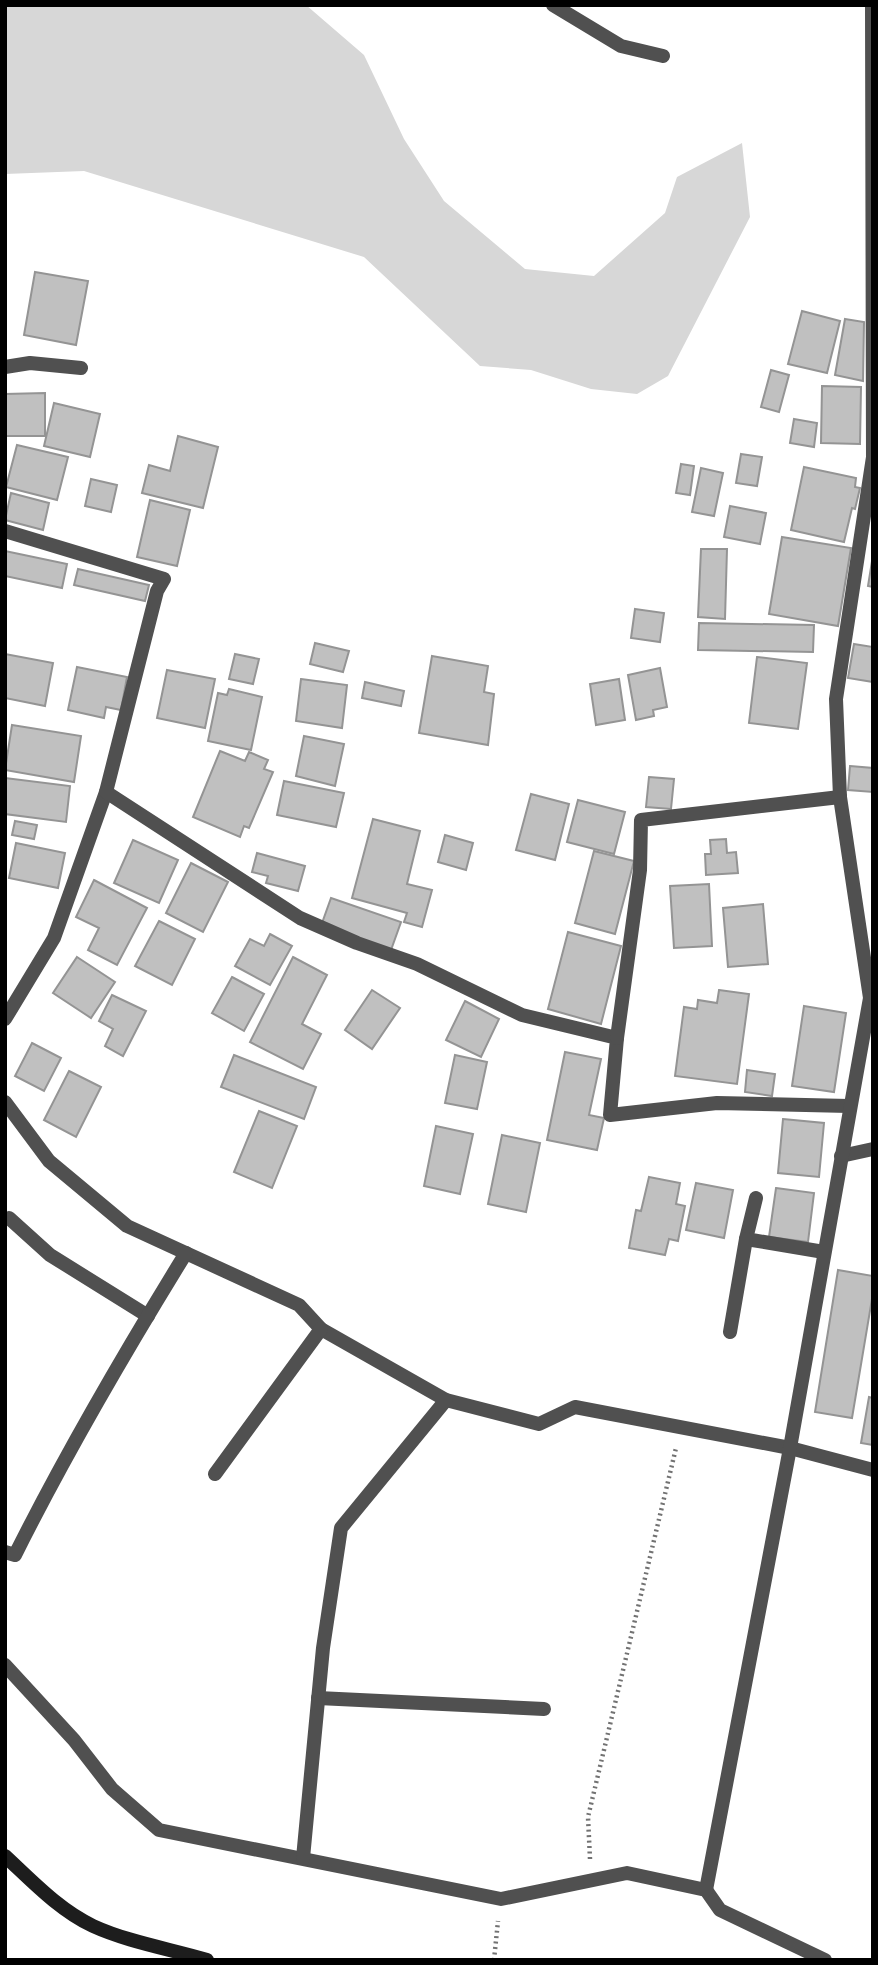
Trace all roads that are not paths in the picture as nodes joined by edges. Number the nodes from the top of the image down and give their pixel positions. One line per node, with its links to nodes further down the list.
1 (553, 5): 3 (street)
2 (872, 5): 8 (street)
3 (663, 56)
4 (5, 367): 5 (street)
5 (81, 368)
6 (5, 531): 7 (street)
7 (106, 792): 9 (street); 10 (street)
8 (840, 797): 10 (street); 12 (street)
9 (5, 1019)
10 (617, 1038): 12 (street)
11 (5, 1102): 19 (street)
12 (849, 1106): 14 (street)
13 (873, 1149): 14 (street)
14 (841, 1156): 18 (street)
15 (756, 1198): 17 (street)
16 (9, 1218): 20 (street)
17 (746, 1239): 18 (street); 22 (street)
18 (824, 1252): 24 (street)
19 (186, 1253): 20 (street); 21 (street)
20 (148, 1316): 27 (street)
21 (321, 1329): 23 (street); 26 (street)
22 (730, 1332)
23 (446, 1400): 24 (street); 29 (street)
24 (790, 1448): 25 (street); 33 (street)
25 (873, 1470)
26 (215, 1474)
27 (5, 1552)
28 (5, 1665): 32 (street)
29 (318, 1698): 30 (street); 32 (street)
30 (544, 1709)
31 (5, 1856): 34 (street)
32 (303, 1858): 33 (street)
33 (706, 1890): 35 (street)
34 (206, 1960)
35 (825, 1960)

